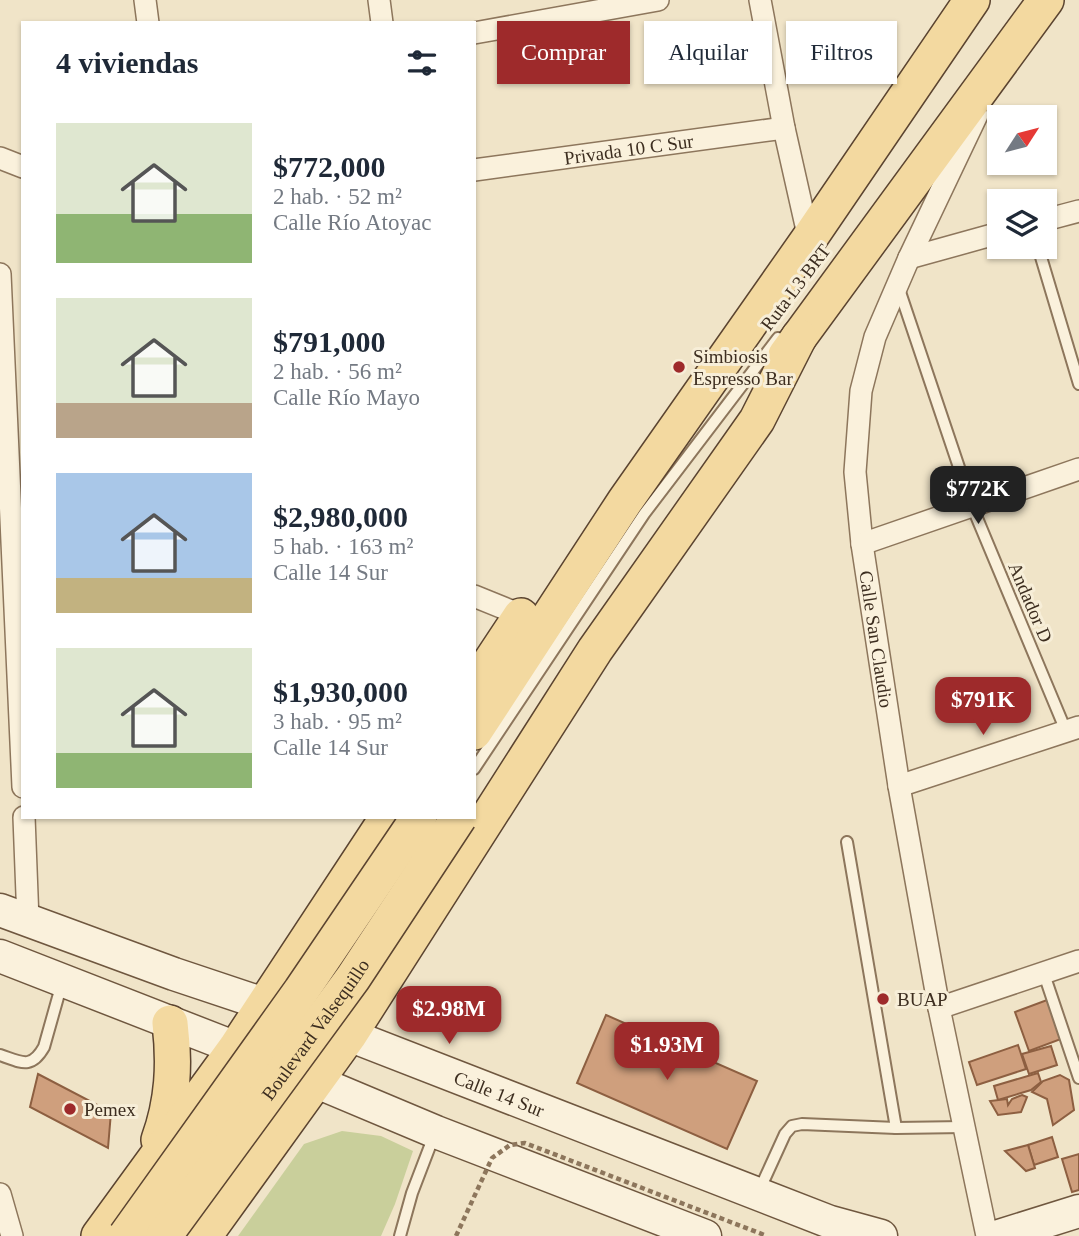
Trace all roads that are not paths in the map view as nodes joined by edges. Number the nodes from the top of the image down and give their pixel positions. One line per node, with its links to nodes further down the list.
1 (145, 0): 7 (street)
2 (379, 0): 8 (street)
3 (658, 0): 9 (street)
4 (760, 0): 12 (street)
5 (1046, 0): 10 (main road)
6 (965, 4): 19 (main road)
7 (148, 21)
8 (382, 21)
9 (476, 33)
10 (1002, 62): 20 (street, Calle San Claudio); 24 (main road)
11 (911, 111): 30 (lane)
12 (784, 128): 15 (street, Privada 10 C Sur); 19 (street)
13 (0, 158): 14 (street)
14 (21, 166)
15 (476, 170)
16 (1079, 211): 17 (street)
17 (1057, 217)
18 (987, 236): 20 (street)
19 (809, 239): 25 (main road)
20 (909, 258): 23 (street, Calle San Claudio)
21 (1042, 259): 26 (lane)
22 (0, 274): 27 (street)
23 (898, 287): 29 (lane, Andador D); 31 (street, Calle San Claudio)
24 (792, 333): 30 (main road); 50 (main road)
25 (727, 353): 30 (main road); 33 (main road)
26 (1079, 384)
27 (15, 419): 35 (street)
28 (1079, 468): 29 (street)
29 (972, 506): 31 (street); 37 (lane, Andador D)
30 (641, 511): 36 (main road); 38 (lane); 39 (lane); 41 (main road)
31 (862, 544): 40 (street, Calle San Claudio)
32 (476, 597): 33 (street)
33 (522, 615): 34 (main road)
34 (476, 684)
35 (21, 695)
36 (476, 729)
37 (1073, 729): 40 (street)
38 (476, 744)
39 (476, 766)
40 (899, 786): 55 (street, Calle San Claudio)
41 (476, 792)
42 (24, 819): 48 (street)
43 (387, 819): 47 (main road)
44 (418, 819): 73 (main road, Boulevard Valsequillo, bridge)
45 (458, 819): 62 (main road, Boulevard Valsequillo, bridge)
46 (847, 842): 64 (lane)
47 (325, 913): 50 (main road); 54 (main road)
48 (14, 916): 54 (main road, Calle 14 Sur)
49 (0, 956): 53 (main road)
50 (396, 960): 57 (main road)
51 (1079, 961): 52 (street)
52 (1044, 974): 55 (street); 60 (lane)
53 (62, 982): 56 (main road); 59 (lane)
54 (265, 1004): 57 (main road, Calle 14 Sur); 58 (main road)
55 (939, 1008): 63 (street, Calle San Claudio)
56 (170, 1023): 58 (main road); 66 (main road)
57 (349, 1035): 61 (main road); 69 (main road, Calle 14 Sur)
58 (236, 1048): 61 (main road); 66 (main road)
59 (0, 1055)
60 (1079, 1077)
61 (316, 1081): 65 (main road); 67 (main road)
62 (255, 1111): 66 (main road); 67 (main road); 74 (main road, Boulevard Valsequillo, bridge)
63 (964, 1127): 64 (lane); 79 (street, Calle San Claudio)
64 (896, 1128): 69 (lane)
65 (436, 1132): 76 (lane); 77 (main road)
66 (152, 1162): 72 (main road)
67 (247, 1177): 75 (main road)
68 (0, 1194): 71 (street)
69 (758, 1194): 78 (main road, Calle 14 Sur)
70 (1079, 1212): 80 (main road)
71 (12, 1236)
72 (99, 1236)
73 (126, 1236)
74 (164, 1236)
75 (204, 1236)
76 (400, 1236)
77 (705, 1236)
78 (881, 1236)
79 (987, 1236)
80 (999, 1236)

